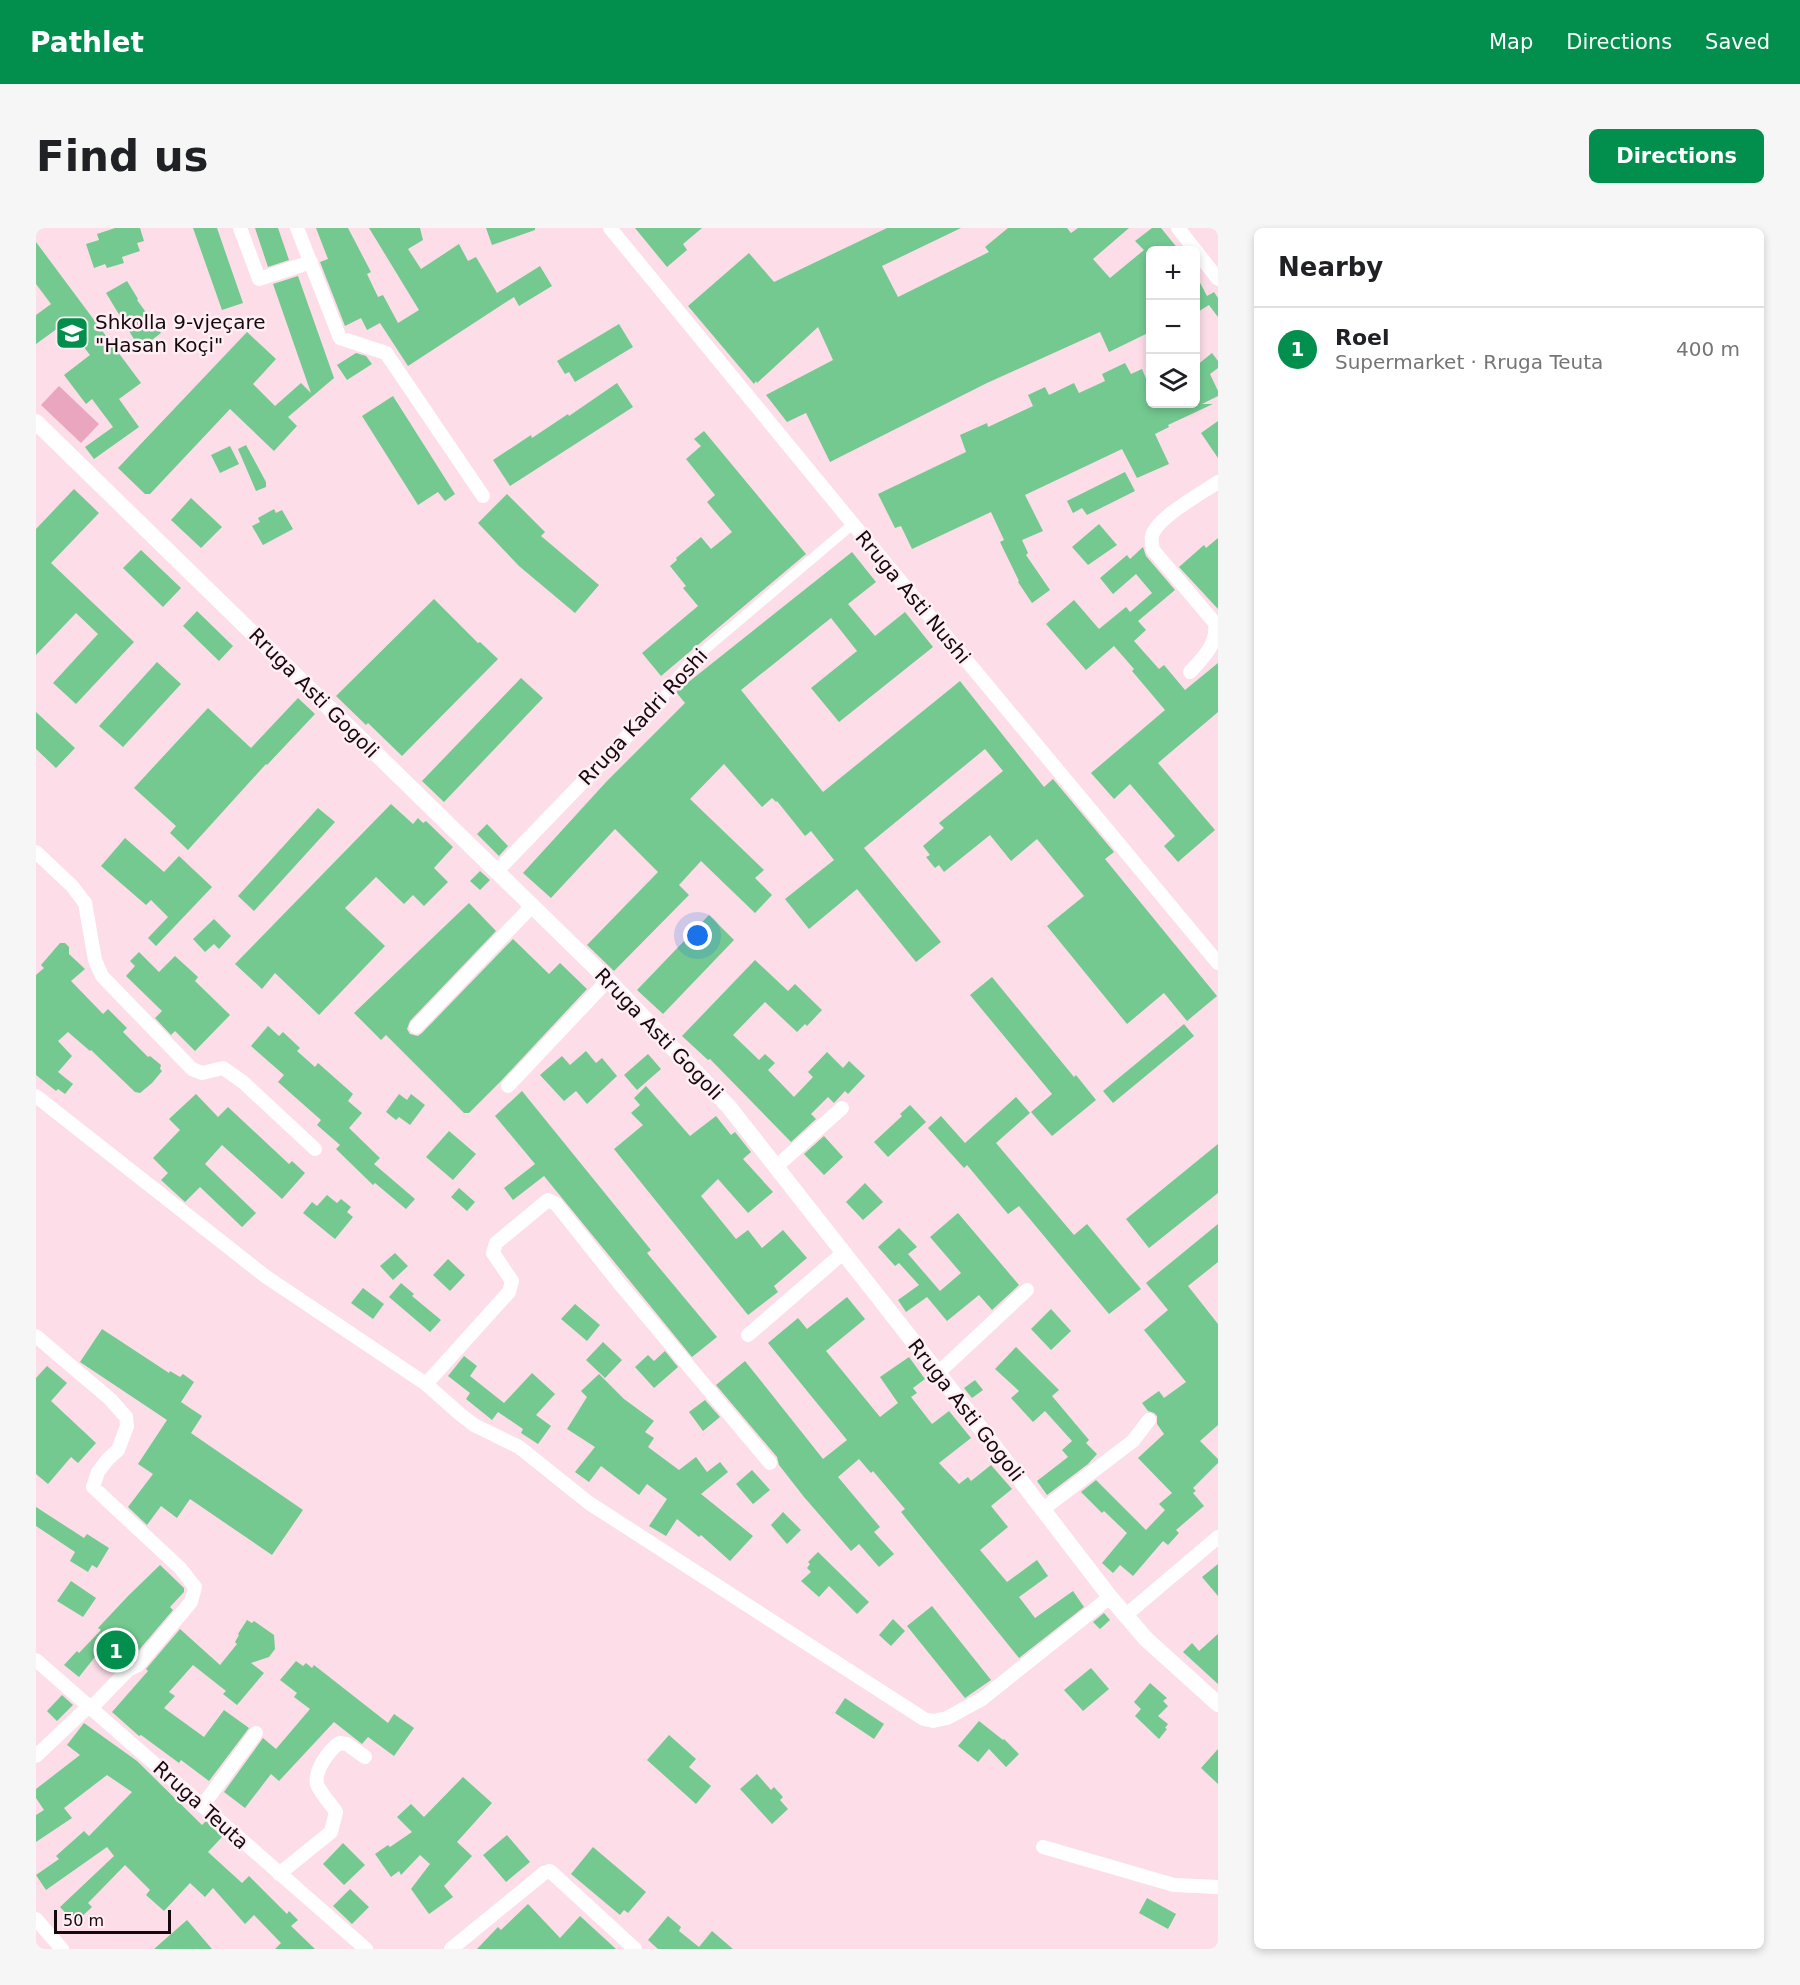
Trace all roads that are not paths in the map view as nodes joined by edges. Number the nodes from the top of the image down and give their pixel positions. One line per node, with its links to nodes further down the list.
1 (240, 228): 5 (street)
2 (297, 228): 5 (street)
3 (610, 228): 10 (street, Rruga Asti Nushi)
4 (1178, 228): 6 (street)
5 (311, 262): 9 (street)
6 (1218, 279)
7 (36, 422): 14 (street, Rruga Asti Gogoli)
8 (1218, 482): 11 (street)
9 (483, 496)
10 (853, 524): 12 (street, Rruga Kadri Roshi); 16 (street, Rruga Asti Nushi)
11 (1190, 672)
12 (662, 700): 14 (street, Rruga Kadri Roshi)
13 (36, 852): 22 (street)
14 (496, 872): 15 (street, Rruga Asti Gogoli)
15 (532, 906): 17 (street, Rruga Asti Gogoli); 18 (street)
16 (1215, 954)
17 (608, 980): 19 (street); 23 (street, Rruga Asti Gogoli)
18 (416, 1028)
19 (508, 1086)
20 (36, 1096): 29 (street)
21 (842, 1108): 23 (street)
22 (315, 1149)
23 (777, 1166): 24 (street, Rruga Asti Gogoli)
24 (843, 1253): 26 (street); 28 (street, Rruga Asti Gogoli)
25 (1027, 1290): 28 (street)
26 (748, 1335)
27 (36, 1336): 38 (street)
28 (938, 1373): 32 (street, Rruga Asti Gogoli)
29 (426, 1384): 31 (street); 34 (street)
30 (1149, 1420): 32 (street)
31 (770, 1463)
32 (1042, 1510): 34 (street, Rruga Asti Gogoli)
33 (1218, 1537): 35 (street)
34 (1110, 1598): 35 (street, Rruga Asti Gogoli)
35 (1126, 1615): 37 (street, Rruga Asti Gogoli)
36 (36, 1660): 38 (street, Rruga Teuta)
37 (1218, 1704)
38 (88, 1706): 40 (street); 42 (street, Rruga Teuta)
39 (256, 1733): 42 (street)
40 (36, 1756)
41 (365, 1757): 44 (street)
42 (203, 1805): 44 (street, Rruga Teuta)
43 (1043, 1847): 45 (street)
44 (279, 1874): 48 (street, Rruga Teuta)
45 (1218, 1887)
46 (36, 1919): 47 (street)
47 (62, 1949)
48 (366, 1949)
49 (451, 1949): 50 (street)
50 (635, 1949)

